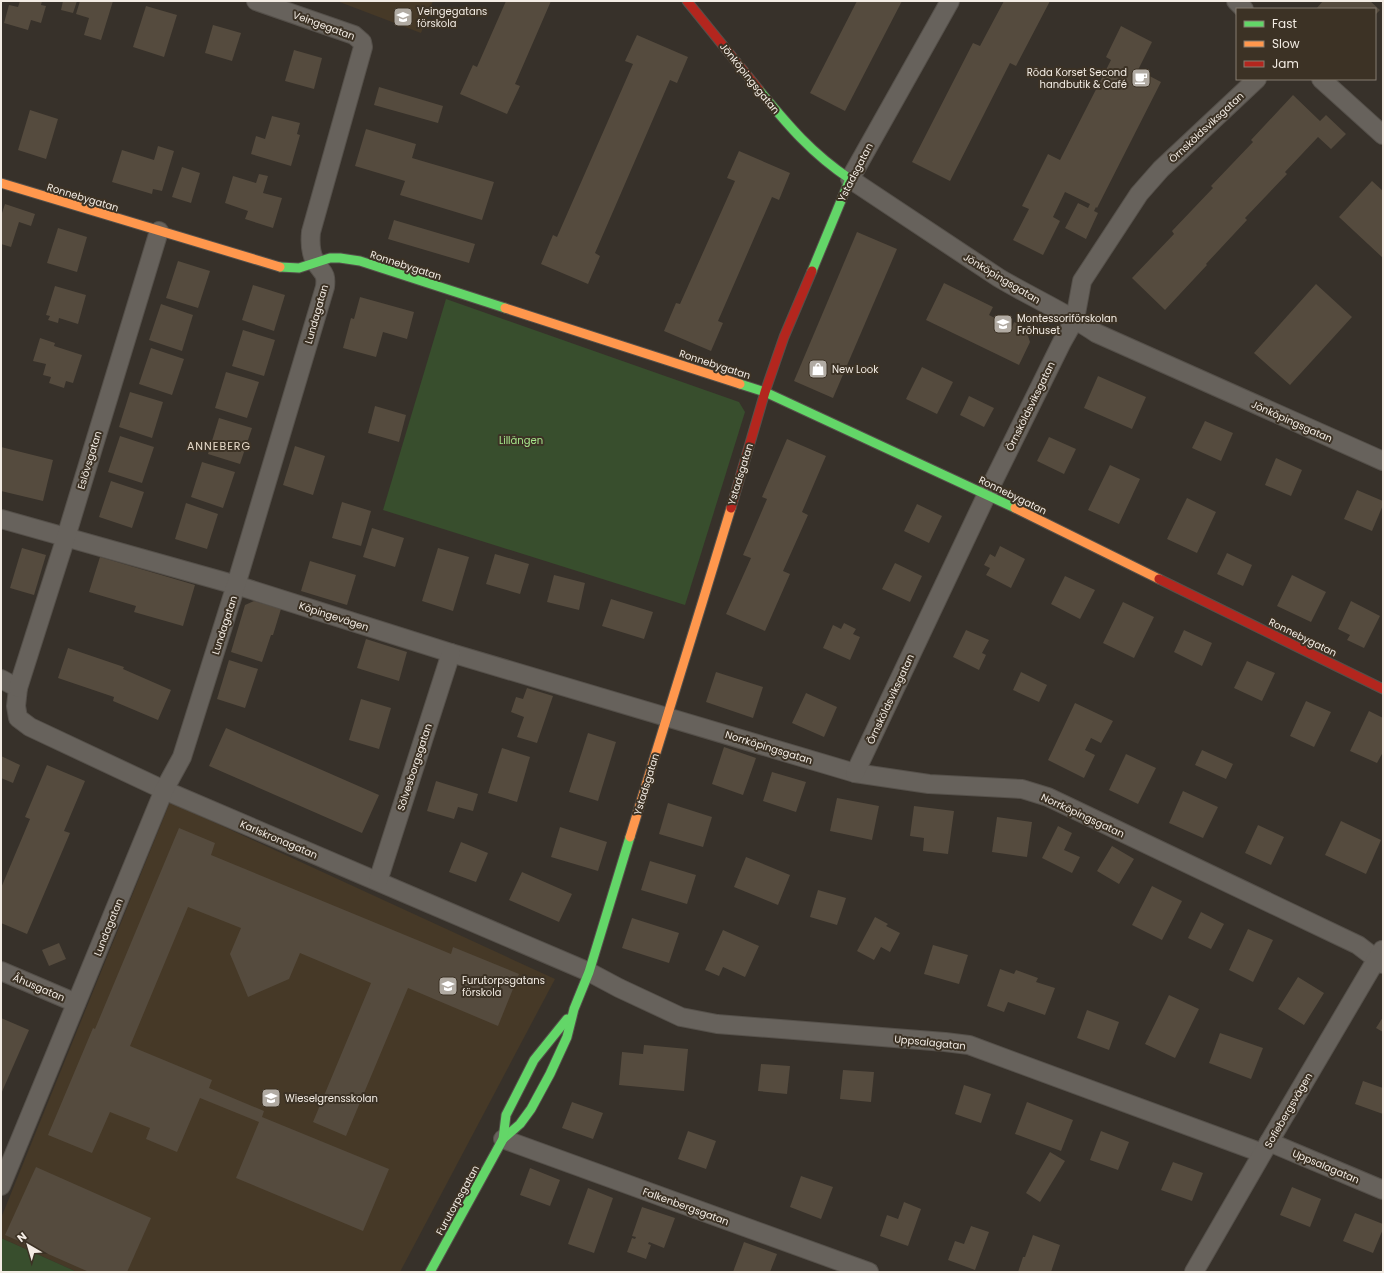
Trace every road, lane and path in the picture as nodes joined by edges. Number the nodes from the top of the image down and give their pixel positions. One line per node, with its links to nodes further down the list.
1 (256, 1): 4 (street, Veingegatan)
2 (687, 1): 8 (street, Jönköpingsgatan)
3 (950, 1): 8 (street, Ystadsgatan)
4 (363, 47): 11 (street, Lundagatan)
5 (1256, 80): 12 (street, Örnsköldsviksgatan)
6 (1322, 80): 7 (street)
7 (1383, 136)
8 (850, 179): 12 (street, Jönköpingsgatan); 13 (street, Ystadsgatan)
9 (1, 184): 10 (street, Ronnebygatan)
10 (159, 231): 11 (street, Ronnebygatan); 17 (street, Eslövsgatan)
11 (315, 262): 13 (street, Ronnebygatan); 18 (street, Lundagatan)
12 (1075, 319): 14 (street, Jönköpingsgatan); 15 (street, Örnsköldsviksgatan)
13 (765, 392): 15 (street, Ronnebygatan); 23 (street, Ystadsgatan)
14 (1383, 461)
15 (987, 494): 22 (street, Ronnebygatan); 24 (street, Örnsköldsviksgatan)
16 (1, 519): 17 (street, Köpingevägen)
17 (66, 537): 18 (street, Köpingevägen); 21 (street, Eslövsgatan)
18 (236, 585): 19 (street, Köpingevägen); 25 (street, Lundagatan)
19 (451, 653): 23 (street, Köpingevägen); 26 (street, Sölvesborgsgatan)
20 (1, 679): 21 (street)
21 (18, 688): 25 (street, Karlskronagatan)
22 (1383, 689)
23 (666, 717): 24 (street, Norrköpingsgatan); 29 (street, Ystadsgatan)
24 (855, 773): 27 (street, Norrköpingsgatan)
25 (164, 790): 26 (street, Karlskronagatan); 30 (street, Lundagatan)
26 (378, 881): 29 (street, Karlskronagatan)
27 (1381, 957): 33 (street, Sofiebergsvägen)
28 (1, 971): 30 (street, Åhusgatan)
29 (589, 972): 31 (street, Furutorpsgatan); 33 (street, Uppsalagatan)
30 (76, 1003): 34 (street, Lundagatan)
31 (574, 1009): 32 (street, Furutorpsgatan); 32 (street, Furutorpsgatan)
32 (503, 1139): 36 (street, Furutorpsgatan); 37 (street, Falkenbergsgatan)
33 (1266, 1148): 35 (street, Uppsalagatan); 38 (street, Sofiebergsvägen)
34 (1, 1186)
35 (1383, 1190)
36 (430, 1272)
37 (869, 1272)
38 (1194, 1272)

